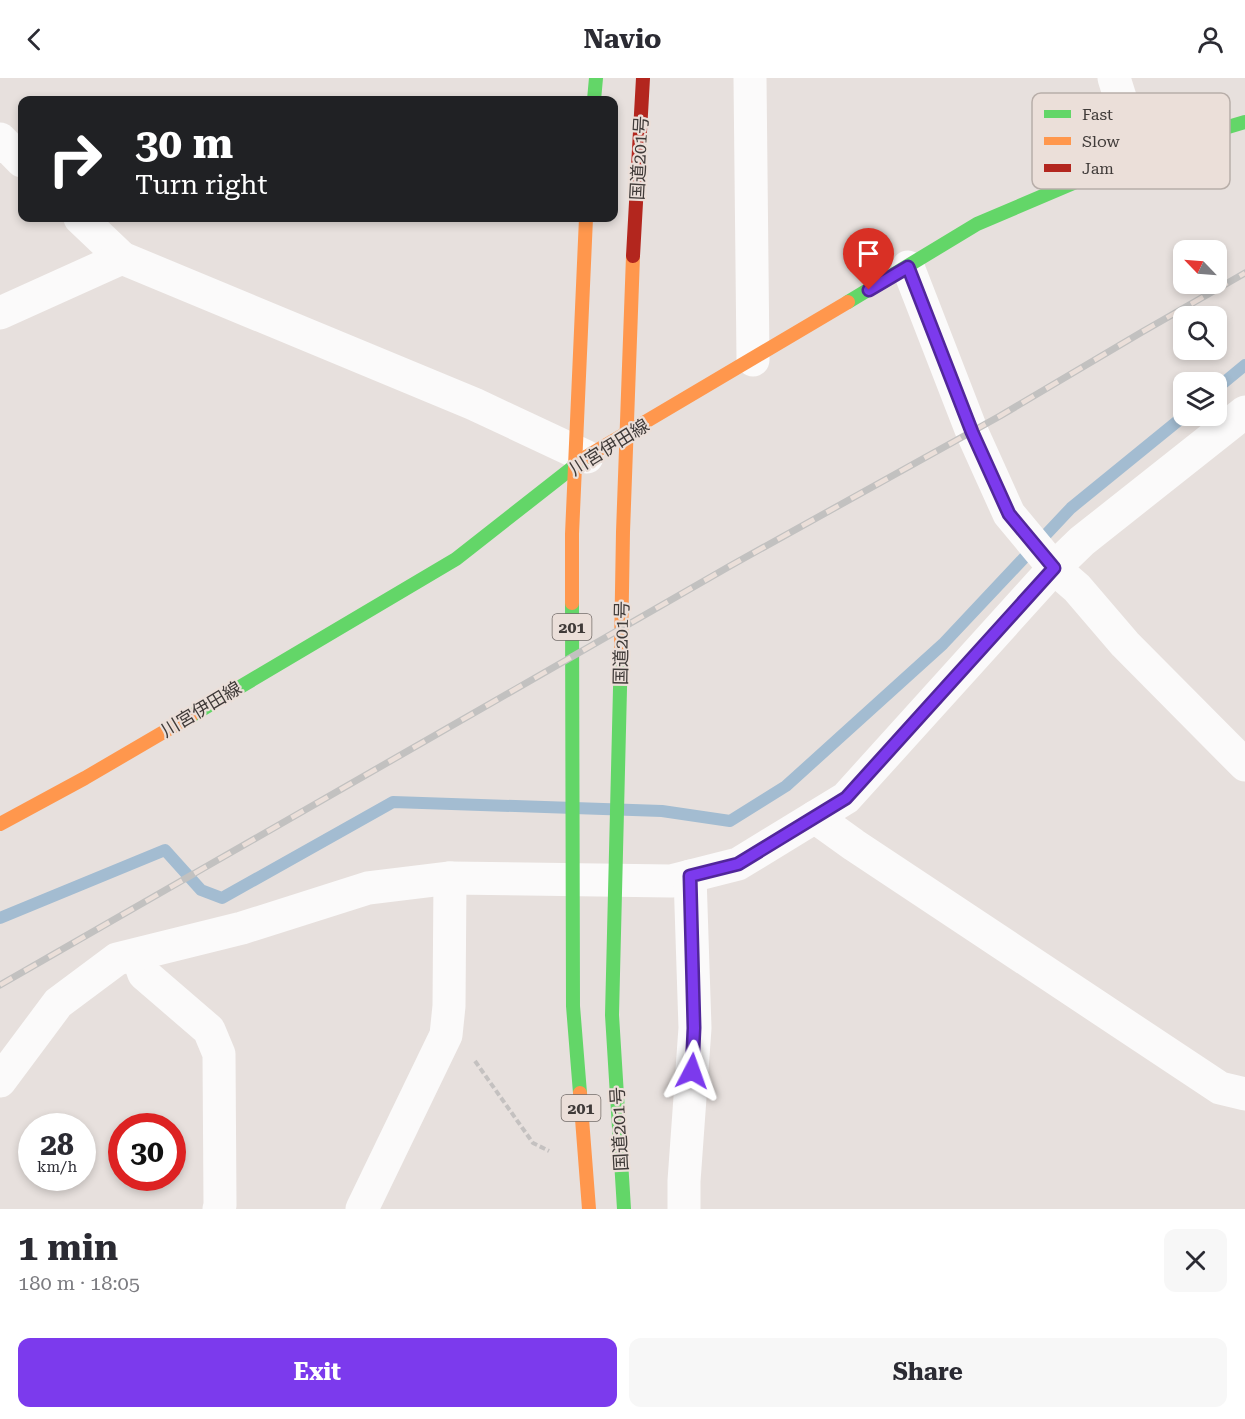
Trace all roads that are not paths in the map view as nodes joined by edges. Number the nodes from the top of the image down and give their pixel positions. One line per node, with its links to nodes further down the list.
1 (596, 78): 6 (main road)
2 (643, 78): 32 (main road, 国道201号 / 201)
3 (750, 78): 17 (street)
4 (1114, 78): 5 (street)
5 (1119, 93)
6 (594, 96)
7 (1245, 122): 8 (main road, 川宮伊田線)
8 (1230, 126)
9 (0, 139): 10 (street)
10 (18, 157)
11 (1060, 189): 15 (main road, 川宮伊田線)
12 (84, 222): 14 (street)
13 (586, 222): 31 (main road, 国道201号 / 201)
14 (122, 258): 16 (street); 19 (street)
15 (908, 267): 17 (main road, 川宮伊田線); 20 (street)
16 (0, 313)
17 (753, 360): 19 (main road, 川宮伊田線)
18 (1245, 412): 20 (street)
19 (586, 457): 23 (main road, 川宮伊田線)
20 (1054, 568): 21 (street); 22 (street)
21 (1245, 765)
22 (815, 816): 24 (street); 28 (street)
23 (0, 824)
24 (690, 876): 25 (street); 33 (street)
25 (450, 878): 26 (street); 30 (street)
26 (137, 955): 27 (street); 29 (street)
27 (0, 1081)
28 (1245, 1094)
29 (219, 1209)
30 (362, 1209)
31 (589, 1209)
32 (624, 1209)
33 (684, 1209)

